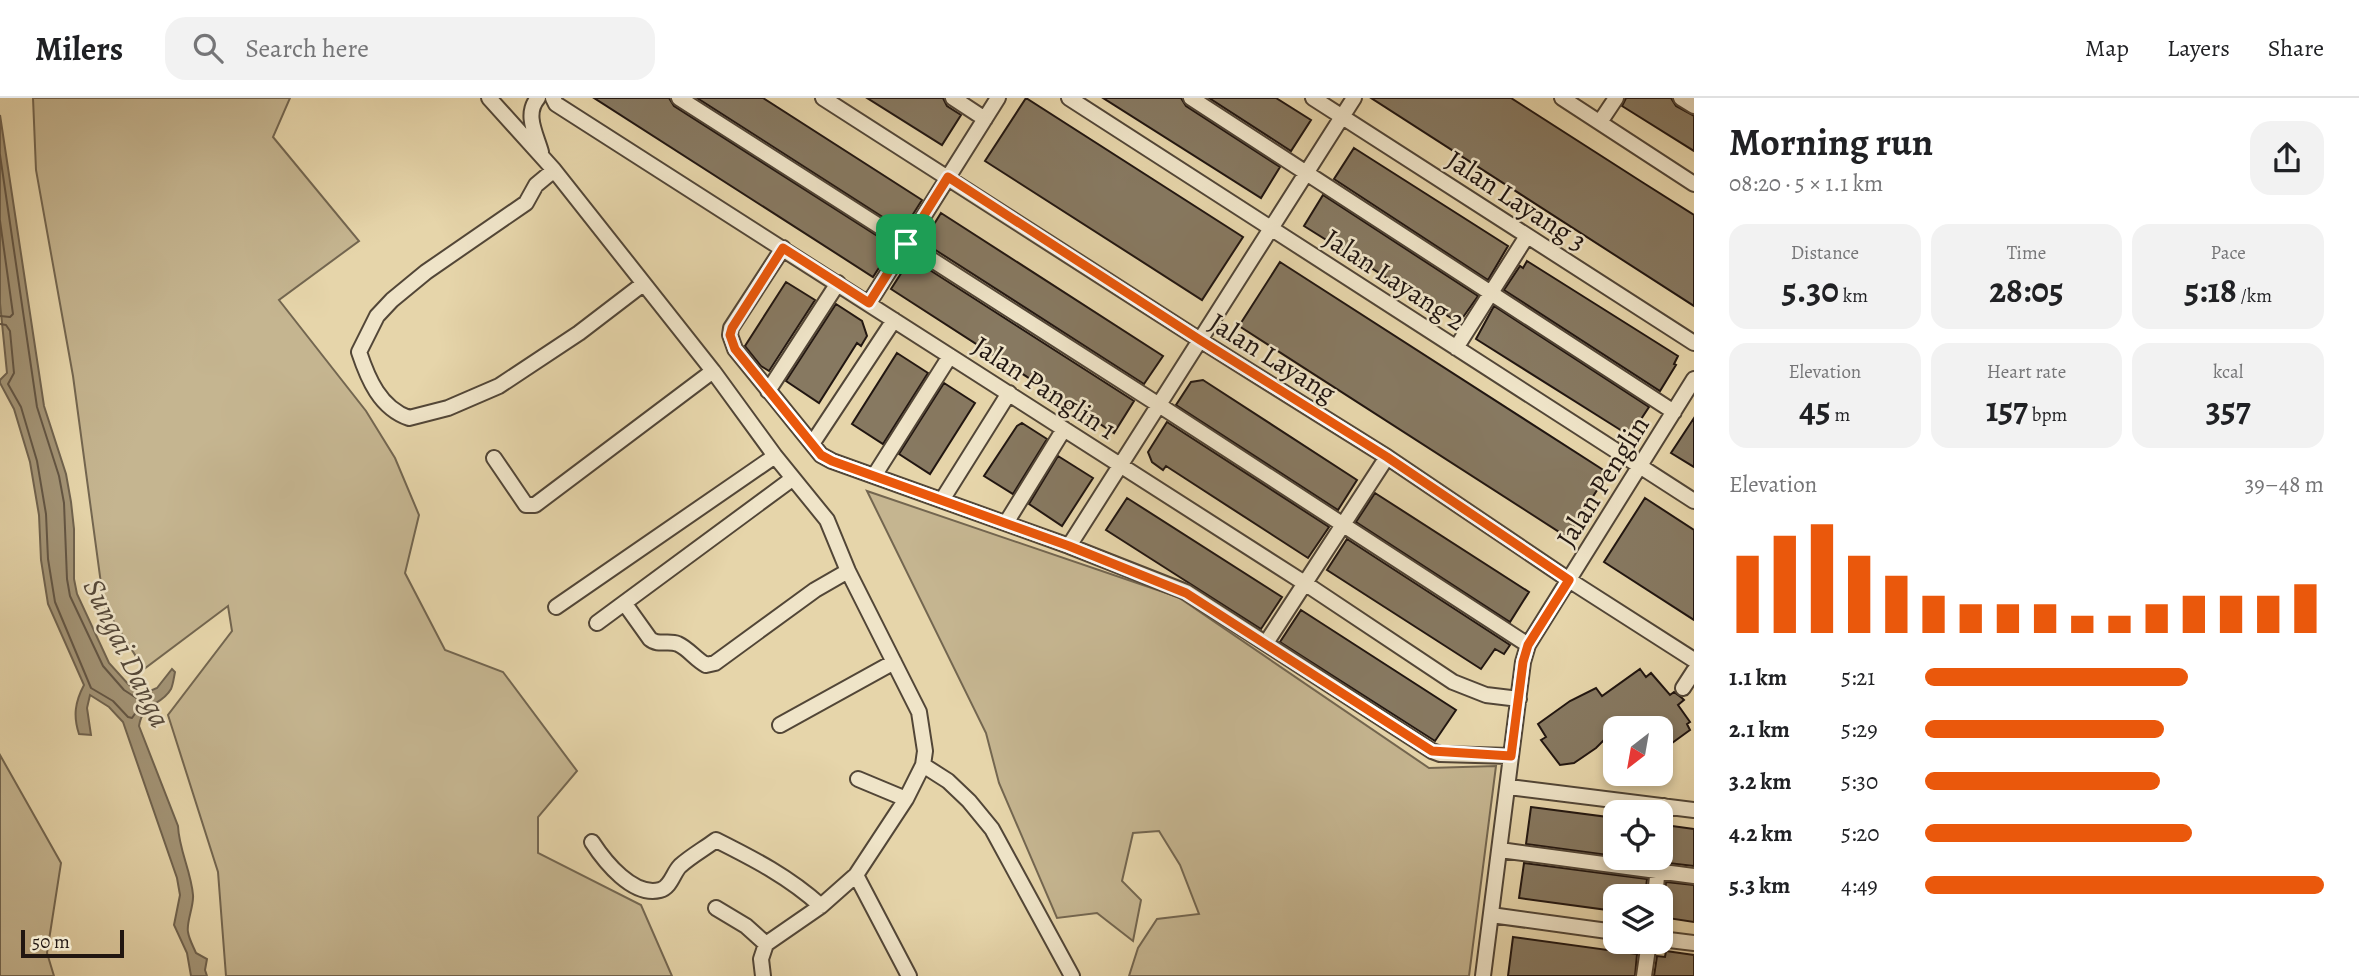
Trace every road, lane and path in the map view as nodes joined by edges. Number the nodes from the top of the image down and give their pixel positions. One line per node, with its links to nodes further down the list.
1 (489, 98): 19 (street)
2 (537, 98): 19 (street)
3 (553, 98): 27 (street, Jalan Panglin 1)
4 (679, 98): 26 (street)
5 (823, 98): 22 (street, Jalan Layang)
6 (953, 98): 17 (street)
7 (998, 98): 17 (street)
8 (1069, 98): 24 (street, Jalan Layang 2)
9 (1191, 98): 21 (street)
10 (1313, 98): 16 (street, Jalan Layang 3)
11 (1354, 98): 16 (street)
12 (1562, 98): 18 (street)
13 (1616, 98): 18 (street)
14 (1681, 98): 15 (street)
15 (1694, 106)
16 (1342, 117): 21 (street); 25 (street, Jalan Layang 3)
17 (985, 119): 22 (street)
18 (1600, 122): 23 (street)
19 (543, 158): 20 (street)
20 (554, 170): 29 (street); 29 (street)
21 (1307, 173): 24 (street); 30 (street)
22 (948, 177): 26 (street); 33 (street, Jalan Layang)
23 (1694, 184)
24 (1272, 227): 33 (street); 35 (street, Jalan Layang 2)
25 (1527, 236): 30 (street); 34 (street, Jalan Layang 3)
26 (906, 244): 31 (street); 41 (street)
27 (783, 248): 28 (street, Jalan Panglin 1); 39 (street)
28 (838, 283): 31 (street, Jalan Panglin 1); 39 (street)
29 (643, 284): 37 (street)
30 (1490, 294): 35 (street); 42 (street)
31 (869, 303): 32 (street, Jalan Panglin 1)
32 (894, 320): 36 (street, Jalan Panglin 1); 44 (street)
33 (1200, 340): 41 (street); 46 (street, Jalan Layang)
34 (1694, 343)
35 (1456, 348): 49 (street, Jalan Layang 2)
36 (950, 356): 40 (street, Jalan Panglin 1); 50 (street)
37 (713, 371): 45 (street); 47 (street)
38 (1694, 379): 42 (street, Jalan Penglin)
39 (768, 391): 44 (street)
40 (1009, 393): 43 (street, Jalan Panglin 1); 52 (street)
41 (1159, 405): 48 (street); 55 (street)
42 (1674, 412): 49 (street, Jalan Penglin)
43 (1064, 429): 48 (street, Jalan Panglin 1); 54 (street)
44 (812, 444): 50 (street)
45 (775, 456): 51 (street); 61 (street)
46 (1387, 457): 55 (street); 58 (street, Jalan Layang)
47 (494, 458)
48 (1121, 466): 56 (street); 59 (street, Jalan Panglin 1)
49 (1640, 466): 53 (street, Jalan Layang 2); 58 (street, Jalan Penglin)
50 (874, 476): 52 (street)
51 (792, 479): 57 (street); 60 (street)
52 (942, 500): 54 (street)
53 (1694, 501)
54 (1006, 523): 56 (street)
55 (1343, 526): 59 (street); 64 (street)
56 (1069, 546): 63 (street)
57 (848, 571): 60 (street); 66 (street)
58 (1569, 580): 64 (street, Jalan Penglin); 65 (street, Jalan Layang)
59 (1306, 584): 63 (street); 69 (street, Jalan Panglin 1)
60 (625, 604): 62 (street)
61 (556, 607)
62 (597, 623)
63 (1266, 643): 71 (street)
64 (1528, 645): 69 (street, Jalan Penglin)
65 (1694, 660)
66 (894, 662): 70 (street); 72 (street)
67 (1694, 671): 68 (street)
68 (1683, 688)
69 (1519, 699): 71 (street, Jalan Penglin)
70 (780, 725)
71 (1511, 756): 74 (street, Jalan Penglin)
72 (923, 765): 75 (street); 95 (street)
73 (858, 779): 75 (street)
74 (1509, 787): 76 (street); 80 (street, Jalan Penglin)
75 (906, 799): 83 (street)
76 (1615, 800)
77 (1673, 807): 78 (street)
78 (1694, 810)
79 (592, 842): 85 (street)
80 (1500, 850): 81 (street); 87 (street, Jalan Penglin)
81 (1603, 859)
82 (1673, 869): 84 (street)
83 (856, 875): 85 (street); 94 (street)
84 (1694, 876)
85 (821, 906): 91 (street)
86 (716, 908): 91 (street)
87 (1491, 915): 88 (street); 96 (street, Jalan Penglin)
88 (1603, 930)
89 (1673, 940): 90 (street)
90 (1694, 943)
91 (766, 944): 93 (street)
92 (1647, 954): 97 (street)
93 (763, 976)
94 (909, 976)
95 (1073, 976)
96 (1482, 976)
97 (1644, 976)

